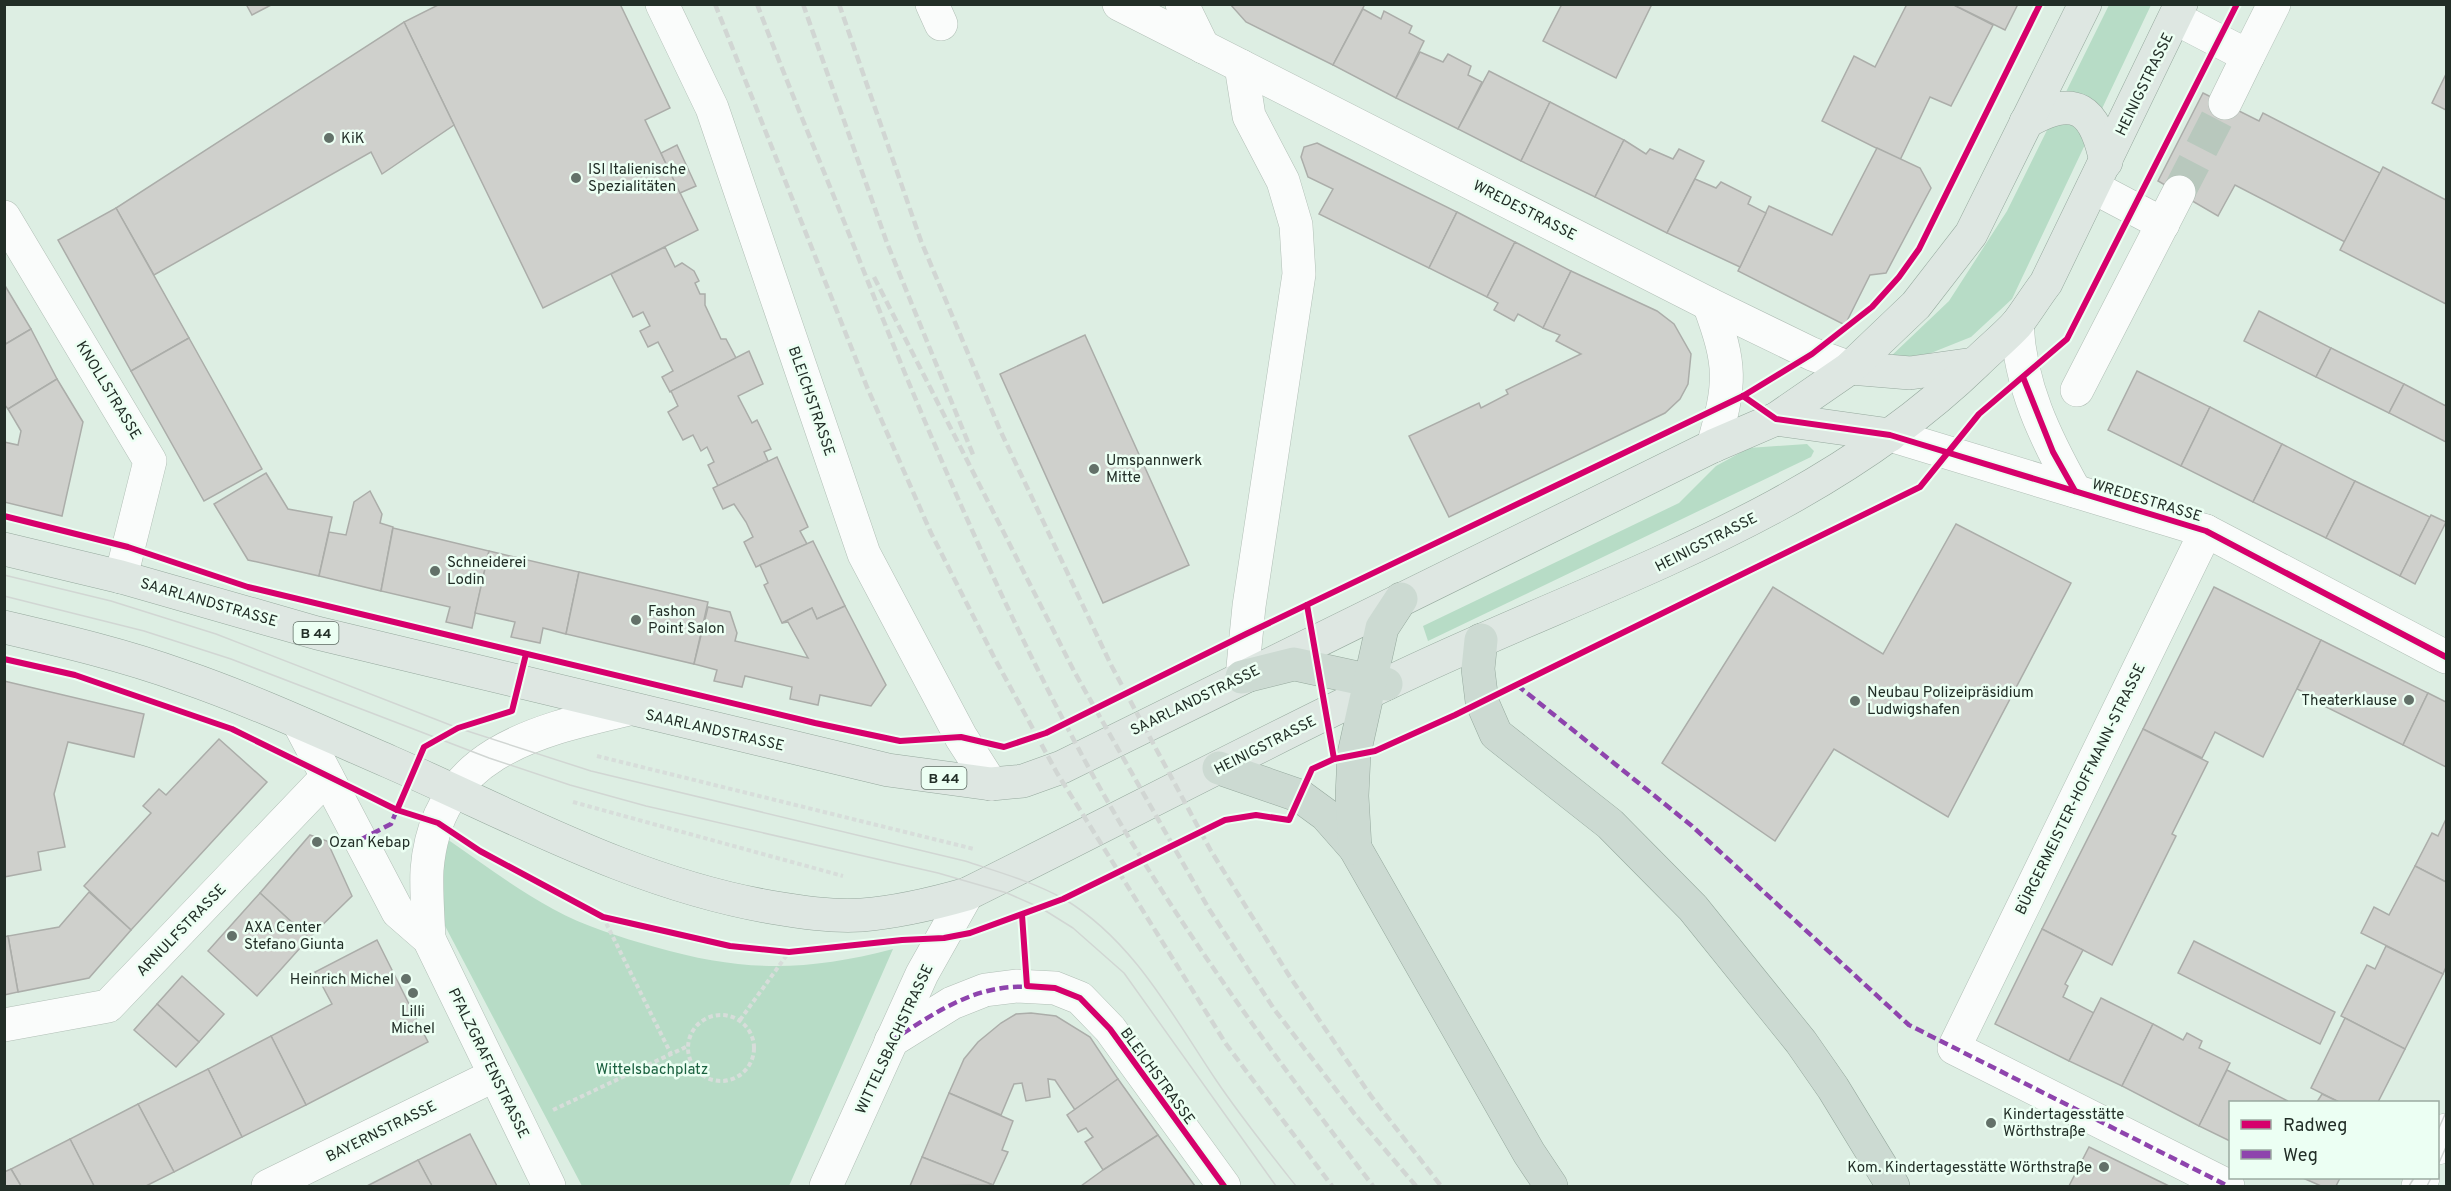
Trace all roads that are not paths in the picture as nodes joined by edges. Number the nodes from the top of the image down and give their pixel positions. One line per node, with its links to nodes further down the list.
1 (662, 4): 38 (street, BLEICHSTRASSE)
2 (1119, 4): 7 (street, WREDESTRASSE)
3 (1182, 4): 7 (street)
4 (2085, 4): 11 (main road)
5 (2274, 4): 8 (street)
6 (2178, 11): 8 (street); 12 (main road, HEINIGSTRASSE)
7 (1203, 47): 9 (street, WREDESTRASSE)
8 (2248, 56): 10 (street)
9 (1241, 66): 16 (street, WREDESTRASSE); 32 (street)
10 (2225, 104)
11 (2026, 122): 12 (main road, HEINIGSTRASSE); 19 (main road)
12 (2099, 175): 15 (street); 17 (main road, HEINIGSTRASSE)
13 (2179, 192): 15 (street)
14 (4, 217): 27 (street, KNOLLSTRASSE)
15 (2163, 224): 20 (street)
16 (1709, 304): 19 (street, WREDESTRASSE); 23 (street)
17 (2017, 324): 18 (main road, HEINIGSTRASSE); 24 (street)
18 (1974, 364): 19 (main road); 22 (main road, HEINIGSTRASSE)
19 (1850, 368): 21 (main road)
20 (2077, 390)
21 (1776, 419): 22 (main road); 23 (main road)
22 (1890, 435): 24 (street, WREDESTRASSE); 30 (main road, HEINIGSTRASSE)
23 (1713, 446): 28 (main road)
24 (2074, 490): 25 (street, WREDESTRASSE)
25 (2206, 531): 31 (street, WREDESTRASSE); 54 (street, BÜRGERMEISTER-HOFFMANN-STRASSE)
26 (4, 549): 27 (main road, SAARLANDSTRASSE / B 44)
27 (121, 577): 34 (main road, SAARLANDSTRASSE / B 44)
28 (1401, 599): 32 (main road, SAARLANDSTRASSE / B 44); 33 (highway)
29 (4, 627): 35 (main road)
30 (1481, 640): 33 (main road, HEINIGSTRASSE); 53 (highway)
31 (2446, 657)
32 (1242, 677): 33 (highway); 38 (main road, SAARLANDSTRASSE / B 44)
33 (1375, 685): 36 (main road, HEINIGSTRASSE); 40 (highway)
34 (629, 710): 38 (main road, SAARLANDSTRASSE / B 44); 39 (street, PFALZGRAFENSTRASSE)
35 (299, 723): 37 (street, PFALZGRAFENSTRASSE); 39 (main road)
36 (1206, 775): 40 (highway); 41 (main road)
37 (327, 777): 42 (street, PFALZGRAFENSTRASSE); 43 (street, ARNULFSTRASSE)
38 (991, 784)
39 (453, 791): 41 (main road); 42 (street, PFALZGRAFENSTRASSE)
40 (1355, 848): 52 (highway)
41 (967, 894): 44 (street, WITTELSBACHSTRASSE)
42 (429, 939): 45 (street, PFALZGRAFENSTRASSE)
43 (4, 1025)
44 (891, 1041): 50 (street, WITTELSBACHSTRASSE); 51 (street, BLEICHSTRASSE)
45 (495, 1075): 48 (street, BAYERNSTRASSE); 49 (street, PFALZGRAFENSTRASSE)
46 (2446, 1131): 47 (street)
47 (2439, 1147)
48 (268, 1186)
49 (549, 1186)
50 (825, 1186)
51 (1224, 1186)
52 (1551, 1186)
53 (1893, 1186)
54 (2228, 1186)

